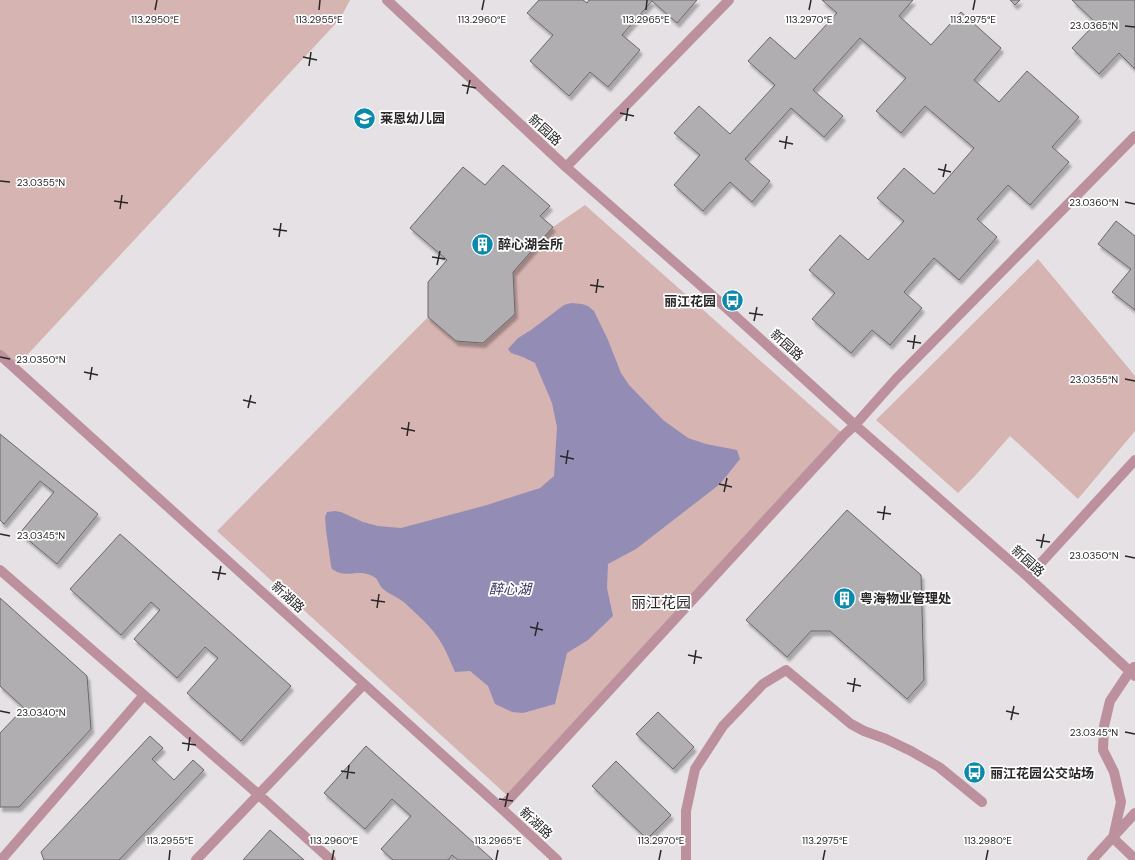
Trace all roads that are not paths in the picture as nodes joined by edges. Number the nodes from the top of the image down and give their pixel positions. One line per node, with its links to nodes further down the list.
1 (387, 0): 4 (street, 新园路)
2 (729, 0): 4 (street)
3 (1135, 136): 6 (street)
4 (566, 167): 6 (street, 新园路)
5 (0, 355): 11 (street, 新湖路)
6 (854, 425): 9 (street, 新园路); 15 (street)
7 (1135, 460): 9 (street)
8 (0, 570): 12 (street)
9 (1028, 577): 10 (street, 新园路)
10 (1133, 671): 17 (street)
11 (364, 684): 13 (street); 15 (street, 新湖路)
12 (144, 695): 13 (street); 19 (street)
13 (258, 794): 20 (street); 21 (street)
14 (982, 802): 23 (street)
15 (501, 808): 22 (street, 新湖路)
16 (1135, 813): 17 (street)
17 (1113, 838): 18 (street); 24 (street)
18 (1135, 859)
19 (1, 860)
20 (196, 860)
21 (331, 860)
22 (557, 860)
23 (686, 860)
24 (1092, 860)

